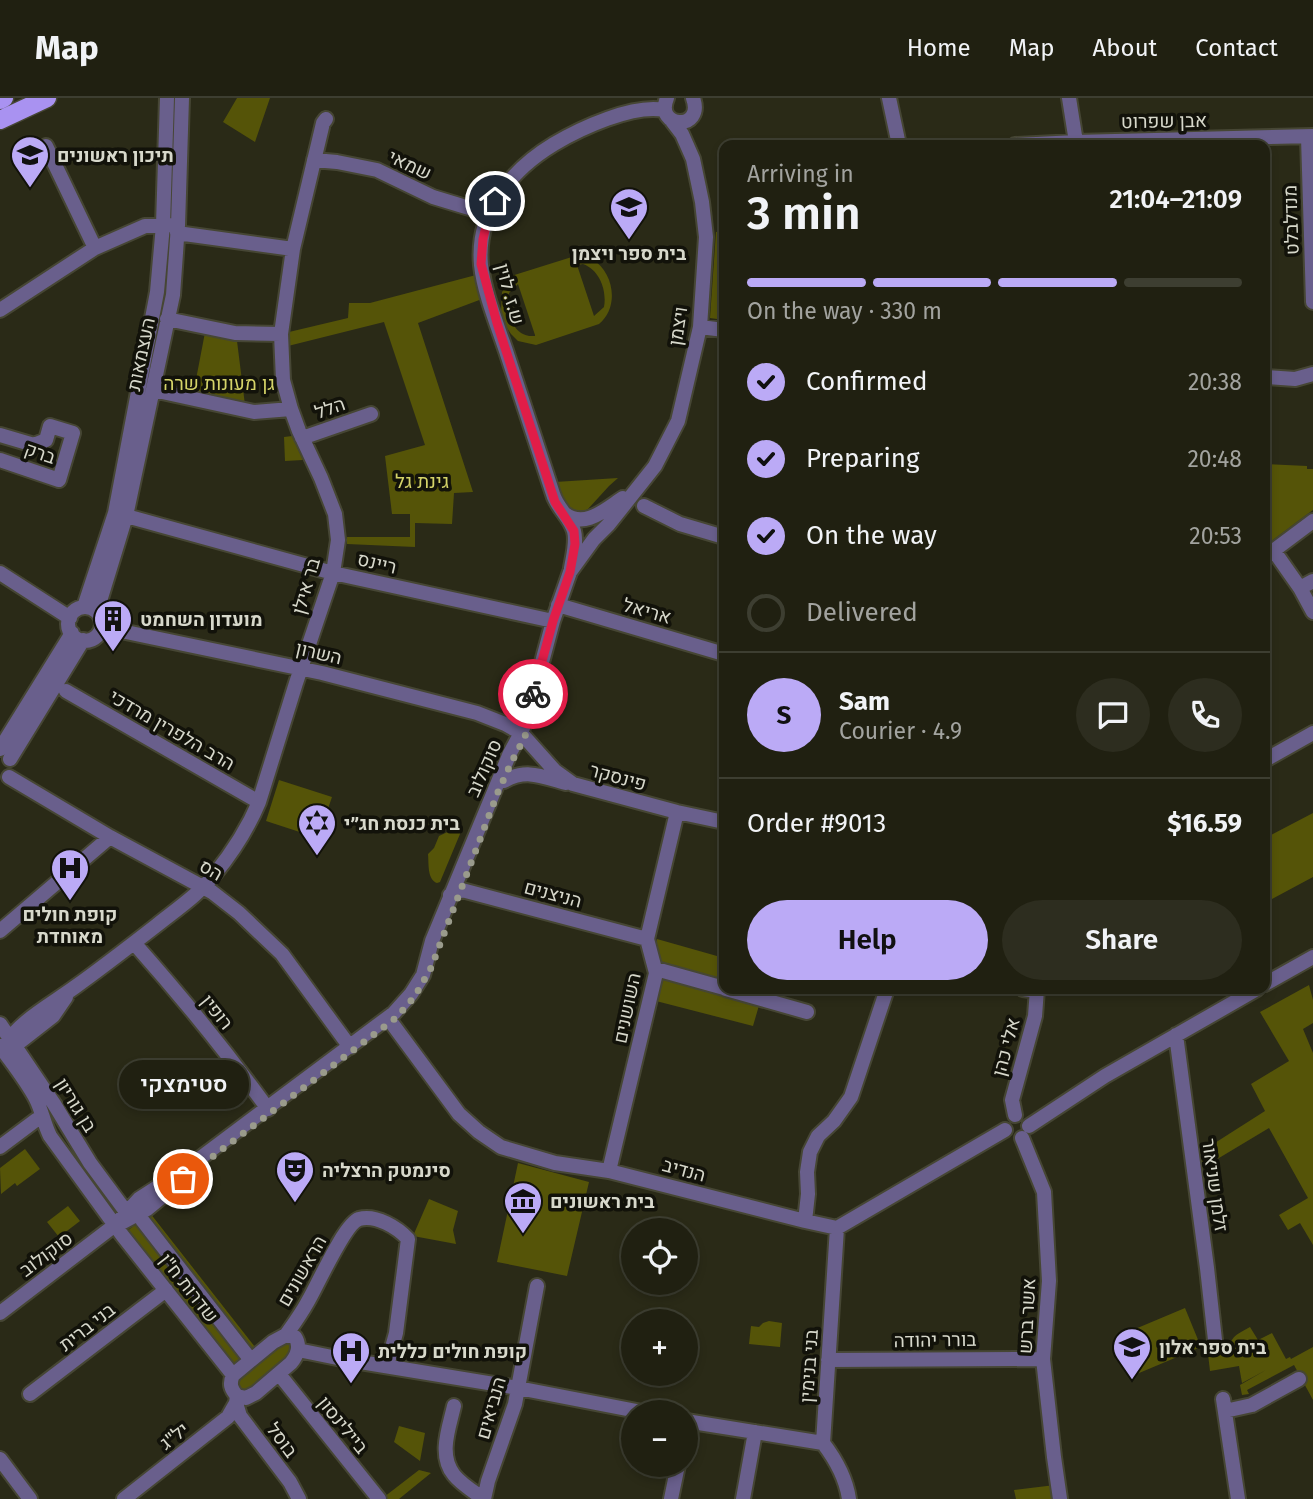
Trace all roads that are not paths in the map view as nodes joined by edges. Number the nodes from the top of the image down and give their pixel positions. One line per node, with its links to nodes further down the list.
1 (47, 98): 10 (main road)
2 (167, 98): 19 (street, העצמאות)
3 (182, 98): 19 (street, העצמאות)
4 (693, 98): 8 (street, ויצמן)
5 (889, 98): 12 (street)
6 (1069, 98): 13 (street)
7 (666, 106): 8 (street, ש.ז. לוין); 16 (street, ויצמן); 18 (street, ש.ז. לוין)
8 (694, 114): 16 (street, ויצמן)
9 (326, 118): 17 (street, בר אילן)
10 (0, 120)
11 (1311, 136): 14 (street, אבן שפרוט); 22 (street, מנדלבלט)
12 (898, 140)
13 (1076, 140)
14 (1154, 140)
15 (46, 146): 20 (street)
16 (693, 159): 25 (street, ויצמן)
17 (314, 160): 18 (street, שמאי); 21 (street, בר אילן)
18 (489, 214): 38 (street, ש.ז. לוין)
19 (173, 228): 20 (street); 21 (street); 24 (street, העצמאות); 39 (street, העצמאות)
20 (95, 248): 23 (street)
21 (293, 249): 27 (street, בר אילן)
22 (1313, 302)
23 (0, 310)
24 (167, 319): 27 (street); 30 (street, העצמאות)
25 (700, 327): 26 (street); 36 (street, ויצמן)
26 (719, 329)
27 (281, 334): 31 (street, בר אילן)
28 (1313, 374): 29 (street)
29 (1270, 377)
30 (153, 390): 31 (street); 39 (street, העצמאות)
31 (290, 409): 34 (street, בר אילן)
32 (371, 414): 34 (street, הלל)
33 (0, 435): 35 (street, ברק)
34 (302, 438): 46 (street, בר אילן)
35 (0, 460)
36 (639, 487): 38 (street, ויצמן); 44 (street, ויצמן)
37 (644, 506): 41 (street)
38 (559, 507): 44 (street, ויצמן)
39 (121, 514): 46 (street, ריינס); 50 (street, העצמאות)
40 (1313, 521): 42 (street)
41 (719, 536)
42 (1270, 553)
43 (1270, 555): 48 (street)
44 (570, 572): 49 (street, ויצמן)
45 (0, 573): 52 (street)
46 (332, 573): 53 (street, ריינס); 57 (street, בר אילן)
47 (1313, 581): 48 (street)
48 (1300, 588): 51 (street)
49 (558, 605): 53 (street, ויצמן); 56 (street, אריאל)
50 (90, 609): 52 (street); 54 (street)
51 (1313, 612)
52 (69, 618): 55 (street)
53 (553, 621): 59 (street, ויצמן)
54 (102, 627): 55 (street); 57 (street, השרון)
55 (77, 637): 62 (street)
56 (719, 653)
57 (301, 668): 61 (street, השרון); 67 (street, בר אילן)
58 (66, 691): 67 (street, הרב הלפרין מרדכי)
59 (529, 711): 61 (street, סוקולוב)
60 (1313, 733): 63 (street)
61 (523, 735): 65 (street, סוקולוב); 66 (street, פינסקר); 72 (street, סוקולוב)
62 (3, 753): 64 (street)
63 (1270, 757)
64 (5, 780): 70 (street, הס)
65 (504, 781): 66 (street); 72 (street, סוקולוב)
66 (573, 784): 68 (street, פינסקר)
67 (259, 802): 71 (street, בר אילן)
68 (677, 812): 69 (street, פינסקר); 74 (street, השושנים)
69 (719, 821)
70 (110, 837): 71 (street, הס); 73 (street)
71 (203, 887): 75 (street, בר אילן); 89 (street, הס)
72 (456, 892): 74 (street, הניצנים); 85 (street, סוקולוב)
73 (0, 930)
74 (647, 939): 77 (street, השושנים)
75 (134, 943): 88 (street, בר אילן); 90 (street, רופין)
76 (1313, 957): 78 (street)
77 (655, 973): 79 (street); 97 (street, השושנים)
78 (1270, 981)
79 (719, 988)
80 (743, 994): 84 (street)
81 (885, 994): 99 (street)
82 (1033, 994): 91 (street, אלי כהן)
83 (1236, 994): 87 (street)
84 (807, 1012)
85 (389, 1020): 89 (street, סוקולוב); 97 (street, הנדיב); 98 (street, סוקולוב)
86 (0, 1024): 88 (street, בן גוריון)
87 (1176, 1035): 94 (street); 105 (street, זלמן שניאור)
88 (6, 1045): 92 (street, בן גוריון); 96 (street, בן גוריון)
89 (350, 1047): 90 (street, סוקולוב)
90 (268, 1109): 98 (street, סוקולוב)
91 (1015, 1115): 93 (street); 94 (street)
92 (43, 1119): 95 (street); 96 (street); 98 (street, בן גוריון)
93 (1005, 1130): 94 (street); 100 (street)
94 (1025, 1132): 108 (street, אשר ברש)
95 (0, 1147)
96 (95, 1170): 98 (street, בן גוריון)
97 (610, 1171): 99 (street, הנדיב)
98 (126, 1217): 102 (street, שדרות ח"ן); 103 (street, סוקולוב); 107 (street, שדרות ח"ן)
99 (805, 1221): 100 (street, הנדיב)
100 (837, 1228): 109 (street, בני בנימין)
101 (537, 1286): 114 (street, הנביאים)
102 (166, 1290): 112 (street, שדרות ח"ן); 115 (street, בני ברית)
103 (0, 1313)
104 (286, 1335): 106 (street); 107 (street); 110 (street, הראשונים)
105 (1215, 1340)
106 (298, 1350): 110 (street); 111 (street)
107 (250, 1359): 112 (street)
108 (1043, 1359): 109 (street, בורר יהודה); 132 (street, אשר ברש)
109 (828, 1360): 121 (street, בני בנימין)
110 (387, 1366): 114 (street)
111 (279, 1374): 116 (street); 127 (street, ביילינסון)
112 (233, 1375): 116 (street, בוסל)
113 (1299, 1379): 133 (street)
114 (518, 1388): 118 (street); 128 (street, הנביאים)
115 (30, 1394)
116 (237, 1399): 125 (street, יל"ג); 126 (street, בוסל)
117 (454, 1406): 128 (street)
118 (621, 1408)
119 (698, 1425): 120 (street)
120 (755, 1432): 121 (street); 130 (street)
121 (823, 1443): 131 (street)
122 (0, 1459): 124 (street)
123 (676, 1477): 129 (street)
124 (30, 1499)
125 (124, 1499)
126 (299, 1499)
127 (379, 1499)
128 (484, 1499)
129 (671, 1499)
130 (743, 1499)
131 (849, 1499)
132 (1060, 1499)
133 (1238, 1499)

